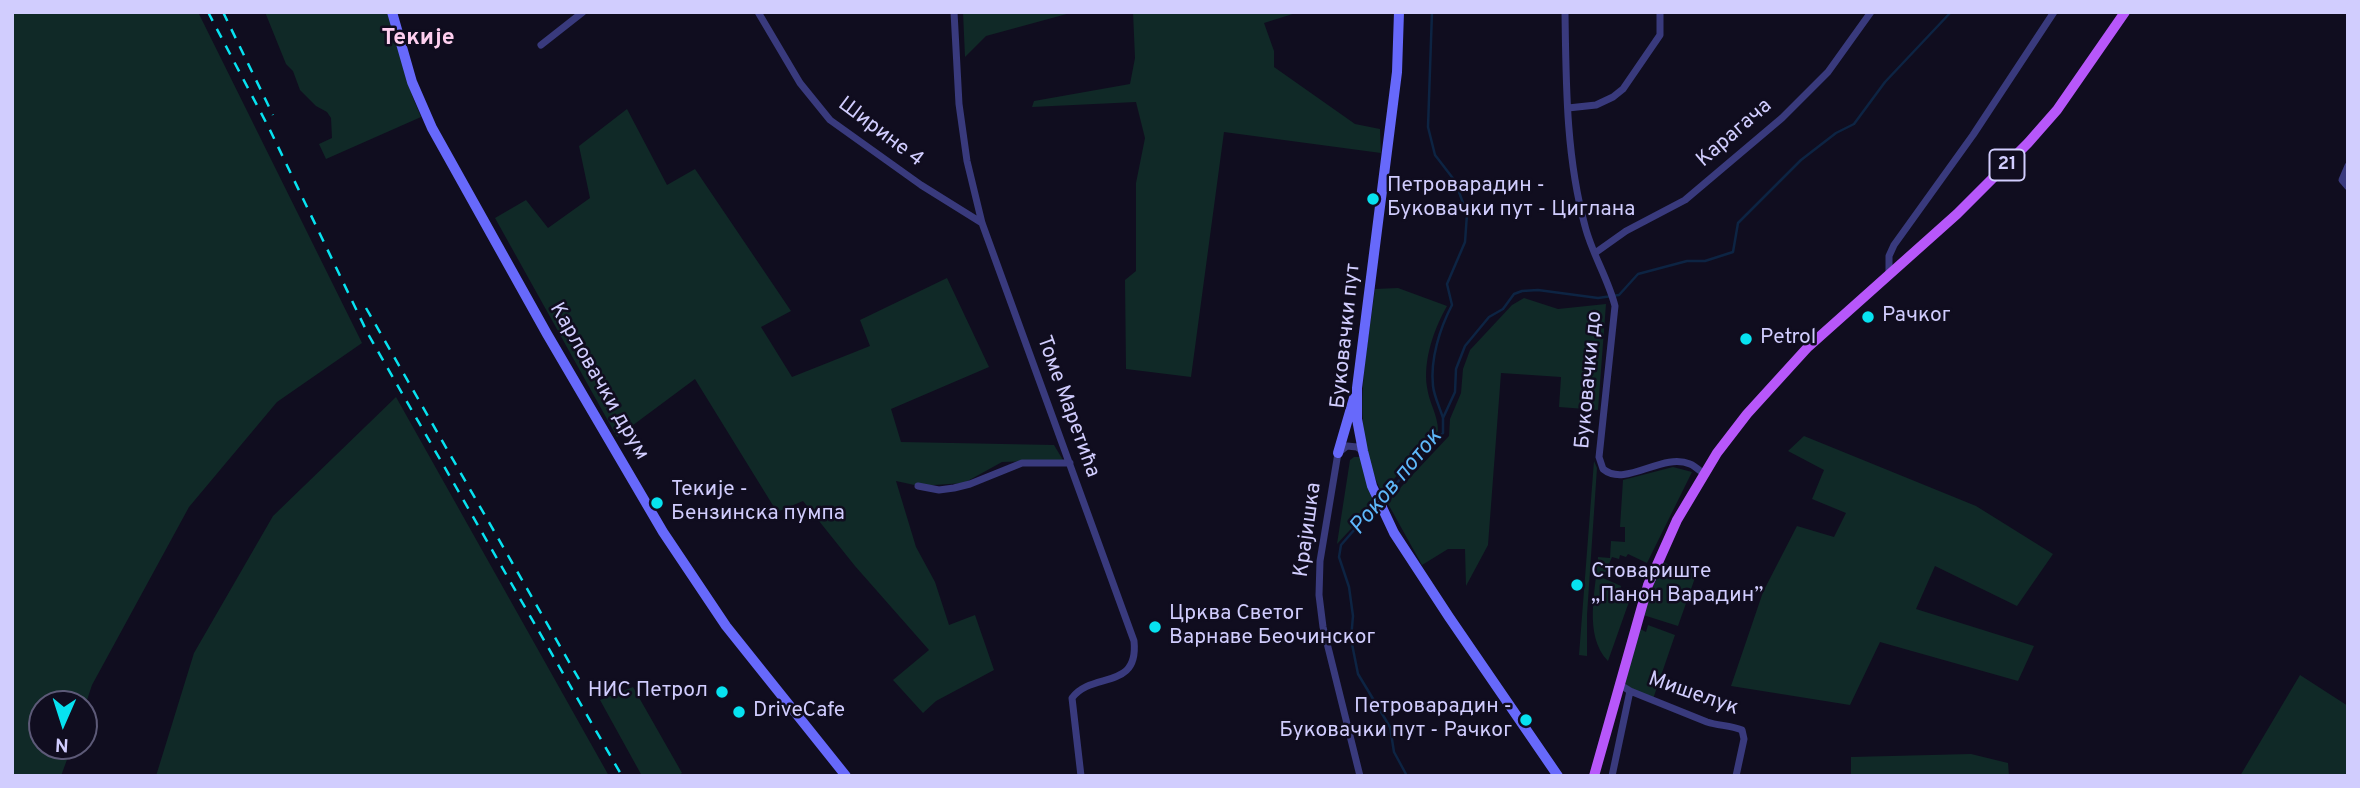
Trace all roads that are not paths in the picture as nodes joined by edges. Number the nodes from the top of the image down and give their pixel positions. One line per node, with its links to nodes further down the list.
1 (392, 12): 27 (main road, Карловачки друм)
2 (583, 12): 11 (street)
3 (758, 12): 15 (street, Ширине 4)
4 (954, 12): 15 (street, Томе Маретића)
5 (1399, 12): 18 (main road, Буковачки пут)
6 (1565, 12): 12 (street, Буковачки до)
7 (1660, 12): 12 (street)
8 (1871, 12): 16 (street, Карагача)
9 (2054, 12): 17 (street)
10 (2125, 12): 17 (main road, 21)
11 (541, 45)
12 (1568, 108): 16 (street, Буковачки до)
13 (2348, 166): 14 (street)
14 (2348, 187)
15 (982, 223): 21 (street, Томе Маретића)
16 (1595, 253): 22 (street, Буковачки до)
17 (1889, 274): 22 (main road, 21)
18 (1357, 388): 19 (main road, Буковачки пут); 20 (main road)
19 (1363, 451): 20 (street); 30 (main road, Буковачки пут)
20 (1338, 453): 29 (street, Крајишка)
21 (1070, 463): 23 (street); 28 (street, Томе Маретића)
22 (1704, 474): 24 (main road, 21)
23 (918, 486)
24 (1619, 684): 25 (street); 26 (main road, 21)
25 (1630, 691): 31 (street); 32 (street, Мишелук)
26 (1592, 774)
27 (846, 776)
28 (1081, 776)
29 (1360, 776)
30 (1558, 776)
31 (1612, 776)
32 (1736, 776)

